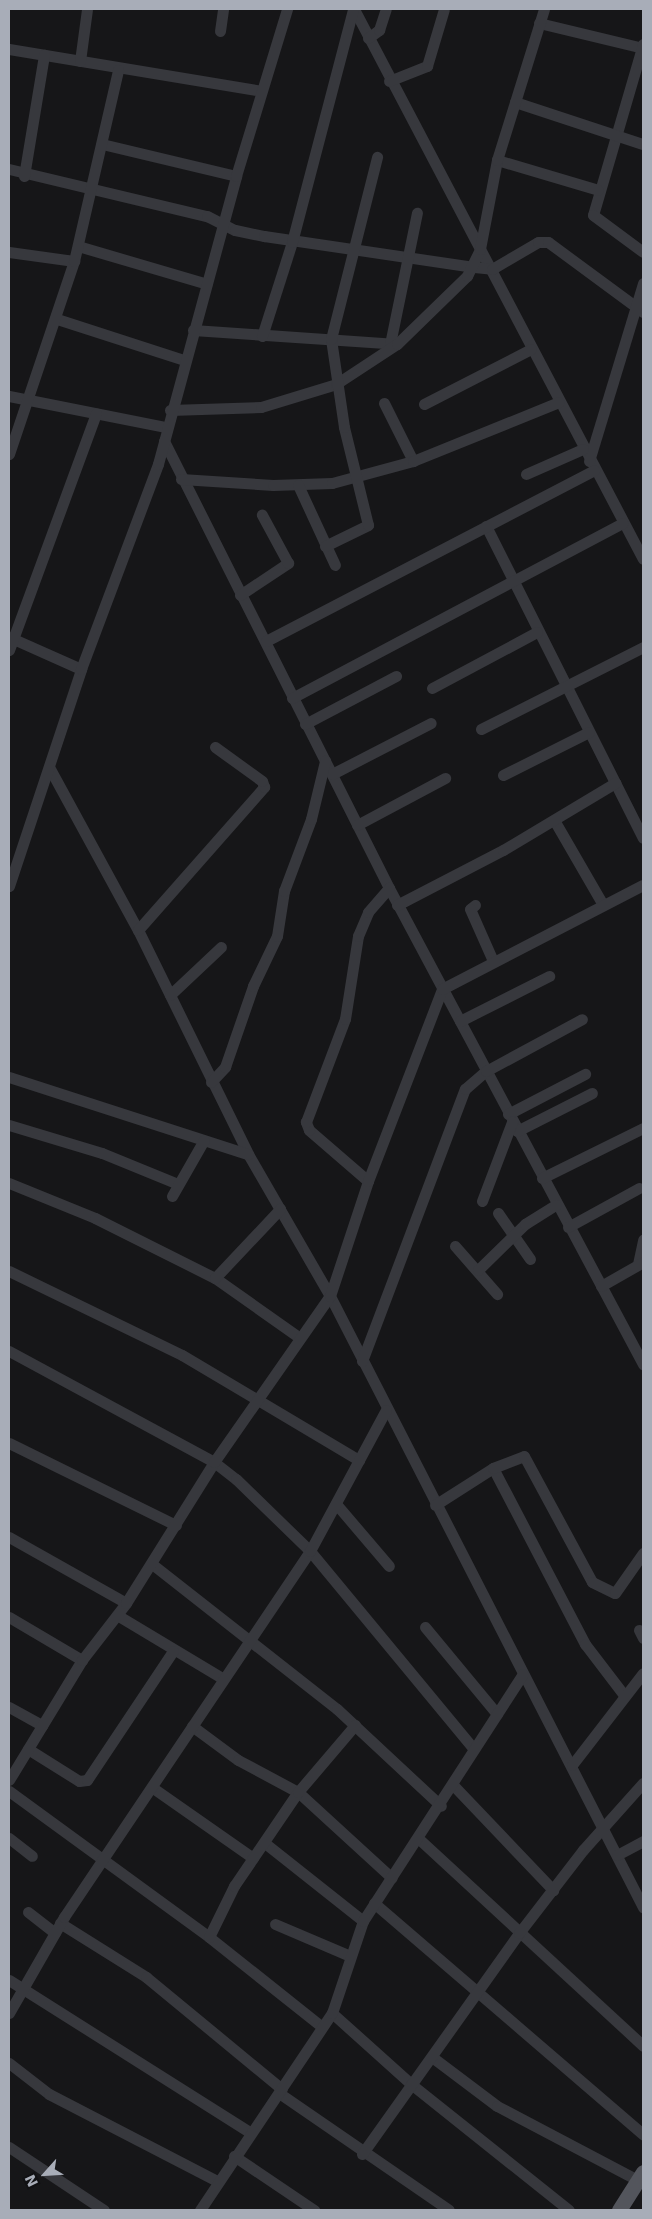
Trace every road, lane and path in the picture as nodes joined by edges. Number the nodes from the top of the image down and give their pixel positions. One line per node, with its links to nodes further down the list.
1 (86, 9): 14 (street)
2 (223, 9): 9 (street)
3 (287, 9): 17 (street)
4 (353, 9): 10 (street); 31 (street)
5 (386, 9): 10 (street)
6 (444, 9): 16 (street)
7 (544, 9): 8 (street)
8 (540, 23): 11 (street); 18 (street)
9 (220, 32)
10 (368, 38): 16 (street)
11 (643, 46): 19 (street)
12 (9, 49): 13 (street)
13 (44, 54): 14 (street); 25 (street)
14 (80, 61): 15 (street)
15 (118, 70): 17 (street); 20 (street)
16 (389, 81): 33 (street)
17 (262, 91): 26 (street)
18 (515, 102): 19 (street); 23 (street)
19 (617, 135): 21 (street); 28 (street)
20 (102, 144): 26 (street); 27 (street)
21 (643, 144)
22 (377, 157): 34 (street)
23 (497, 160): 28 (street); 33 (street)
24 (9, 169): 25 (street)
25 (24, 176): 27 (street)
26 (236, 176): 30 (street)
27 (93, 188): 30 (street); 32 (street)
28 (598, 190): 36 (street)
29 (417, 213): 37 (street)
30 (223, 223): 31 (street); 42 (street)
31 (292, 242): 34 (street); 46 (street)
32 (78, 246): 38 (street); 42 (street)
33 (480, 249): 39 (street); 40 (street)
34 (356, 250): 37 (street); 47 (street)
35 (9, 252): 38 (street)
36 (643, 252)
37 (408, 257): 39 (street); 48 (street)
38 (74, 261): 44 (street)
39 (474, 267): 40 (street); 48 (street)
40 (492, 269): 43 (street); 49 (street)
41 (643, 283): 43 (street)
42 (207, 284): 45 (street)
43 (639, 311): 64 (street)
44 (57, 319): 50 (street); 53 (street)
45 (193, 330): 46 (street); 50 (street)
46 (262, 336): 47 (street)
47 (331, 339): 48 (street); 51 (street)
48 (394, 344): 51 (street)
49 (531, 349): 54 (street); 56 (street)
50 (184, 360): 57 (street)
51 (336, 384): 57 (street); 66 (street)
52 (9, 396): 53 (street)
53 (29, 400): 58 (street); 62 (street)
54 (559, 402): 61 (street); 63 (street)
55 (384, 403): 63 (street)
56 (424, 404)
57 (170, 410): 59 (street)
58 (96, 414): 59 (street); 78 (street)
59 (166, 427): 60 (street)
60 (164, 441): 67 (street); 82 (street)
61 (583, 449): 64 (street); 65 (street)
62 (9, 454)
63 (413, 461): 66 (street)
64 (592, 466): 70 (street); 71 (street)
65 (526, 474)
66 (356, 478): 68 (street); 72 (street)
67 (182, 479): 68 (street); 76 (street)
68 (298, 485): 72 (street)
69 (262, 516): 76 (street)
70 (623, 523): 73 (street); 75 (street)
71 (486, 526): 75 (street); 79 (street)
72 (325, 546): 74 (street)
73 (642, 552)
74 (335, 565)
75 (512, 581): 77 (street); 86 (street)
76 (240, 596): 79 (street)
77 (538, 632): 84 (street); 85 (street)
78 (11, 638): 81 (street); 82 (street)
79 (266, 641): 86 (street)
80 (643, 647): 84 (street)
81 (9, 650)
82 (81, 669): 93 (street)
83 (396, 676): 88 (street)
84 (565, 686): 89 (street); 90 (street)
85 (432, 688)
86 (292, 698): 88 (street)
87 (431, 723): 94 (street)
88 (305, 724): 92 (street)
89 (481, 729)
90 (589, 732): 95 (street); 97 (street)
91 (216, 747): 107 (street)
92 (325, 761): 94 (street); 118 (street)
93 (49, 767): 101 (street); 107 (street)
94 (332, 774): 99 (street)
95 (503, 775)
96 (445, 778): 99 (street)
97 (615, 783): 98 (street); 100 (street)
98 (554, 820): 104 (street); 106 (street)
99 (357, 825): 103 (street)
100 (643, 838)
101 (10, 879)
102 (643, 885): 106 (street)
103 (389, 888): 104 (street); 126 (street)
104 (398, 905): 111 (street)
105 (475, 905): 109 (street)
106 (603, 905): 109 (street)
107 (138, 930): 112 (street)
108 (221, 947): 112 (street)
109 (493, 961): 111 (street)
110 (549, 976): 114 (street)
111 (442, 989): 114 (street); 126 (street)
112 (170, 995): 118 (street)
113 (582, 1020): 115 (street)
114 (460, 1021): 115 (street)
115 (486, 1070): 120 (street); 150 (street)
116 (586, 1074): 120 (street)
117 (9, 1077): 123 (street)
118 (211, 1082): 124 (street)
119 (592, 1093): 120 (street)
120 (513, 1122): 125 (street); 131 (street)
121 (9, 1125): 128 (street)
122 (643, 1128): 125 (street)
123 (204, 1140): 124 (street); 128 (street)
124 (248, 1154): 133 (street)
125 (542, 1178): 132 (street)
126 (368, 1181): 146 (street)
127 (9, 1184): 143 (street)
128 (178, 1184): 130 (street)
129 (639, 1188): 135 (street)
130 (172, 1196)
131 (482, 1201)
132 (556, 1205): 135 (street); 136 (street)
133 (280, 1208): 143 (street); 146 (street)
134 (498, 1213): 136 (street)
135 (568, 1227): 144 (street)
136 (514, 1236): 139 (street); 141 (street)
137 (643, 1240): 140 (street)
138 (455, 1246): 141 (street)
139 (530, 1259)
140 (641, 1263): 144 (street)
141 (478, 1270): 145 (street)
142 (9, 1271): 151 (street)
143 (215, 1278): 147 (street)
144 (601, 1286): 149 (street)
145 (497, 1294)
146 (330, 1296): 147 (street); 150 (street)
147 (300, 1338): 151 (street)
148 (9, 1351): 155 (street)
149 (642, 1358)
150 (362, 1360): 152 (street)
151 (260, 1399): 154 (street); 155 (street)
152 (386, 1410): 154 (street); 158 (street)
153 (9, 1443): 159 (street)
154 (359, 1460): 157 (street)
155 (214, 1462): 159 (street); 161 (street)
156 (493, 1468): 158 (street); 162 (street); 175 (street)
157 (337, 1505): 161 (street); 164 (street)
158 (436, 1505): 173 (street)
159 (176, 1525): 163 (street)
160 (9, 1537): 165 (street)
161 (310, 1551): 169 (street); 181 (street)
162 (643, 1553)
163 (152, 1564): 165 (street); 169 (street)
164 (389, 1566)
165 (126, 1603): 166 (street)
166 (116, 1615): 170 (street); 171 (street)
167 (9, 1617): 171 (street)
168 (425, 1627): 177 (street)
169 (248, 1638): 174 (street); 178 (street)
170 (173, 1651): 174 (street); 182 (street)
171 (82, 1660): 179 (street)
172 (643, 1673): 175 (street)
173 (523, 1674): 177 (street); 183 (street)
174 (222, 1678): 180 (street)
175 (624, 1695): 183 (street)
176 (9, 1707): 179 (street)
177 (497, 1714): 181 (street)
178 (355, 1724): 189 (street); 190 (street)
179 (42, 1725): 182 (street)
180 (192, 1726): 187 (street); 189 (street)
181 (474, 1749): 186 (street)
182 (28, 1750): 184 (street)
183 (572, 1765): 191 (street)
184 (9, 1780)
185 (643, 1783): 191 (street)
186 (454, 1786): 190 (street); 201 (street)
187 (153, 1788): 198 (street); 199 (street)
188 (9, 1791): 199 (street)
189 (298, 1792): 195 (street); 200 (street)
190 (441, 1806): 193 (street)
191 (603, 1828): 196 (street); 201 (street)
192 (9, 1838): 197 (street)
193 (419, 1839): 200 (street); 208 (street)
194 (643, 1841): 196 (street)
195 (266, 1844): 198 (street); 205 (street)
196 (617, 1855): 203 (street)
197 (32, 1856)
198 (253, 1858): 209 (street)
199 (104, 1859): 207 (street); 209 (street)
200 (392, 1878): 202 (street)
201 (553, 1890): 208 (street)
202 (374, 1903): 205 (street); 213 (street)
203 (643, 1907)
204 (28, 1912): 207 (street)
205 (363, 1921): 210 (street)
206 (275, 1924): 210 (street)
207 (57, 1928): 212 (street); 221 (street)
208 (518, 1933): 213 (street); 217 (street)
209 (209, 1937): 216 (street)
210 (350, 1956): 215 (street)
211 (9, 1980): 212 (street)
212 (24, 1989): 214 (street); 222 (street)
213 (479, 1992): 218 (street); 223 (street)
214 (9, 2013)
215 (332, 2013): 216 (street); 220 (street)
216 (322, 2026): 221 (street)
217 (643, 2046)
218 (432, 2056): 220 (street); 227 (street)
219 (9, 2063): 228 (street)
220 (411, 2084): 225 (street); 233 (street)
221 (280, 2091): 222 (street); 225 (street)
222 (249, 2132): 226 (street)
223 (643, 2134)
224 (9, 2147): 230 (street)
225 (362, 2154): 232 (street)
226 (234, 2156): 228 (street); 231 (street)
227 (641, 2178): 234 (main road)
228 (217, 2180): 229 (street)
229 (206, 2208)
230 (104, 2210)
231 (314, 2210)
232 (448, 2210)
233 (569, 2210)
234 (619, 2210)

